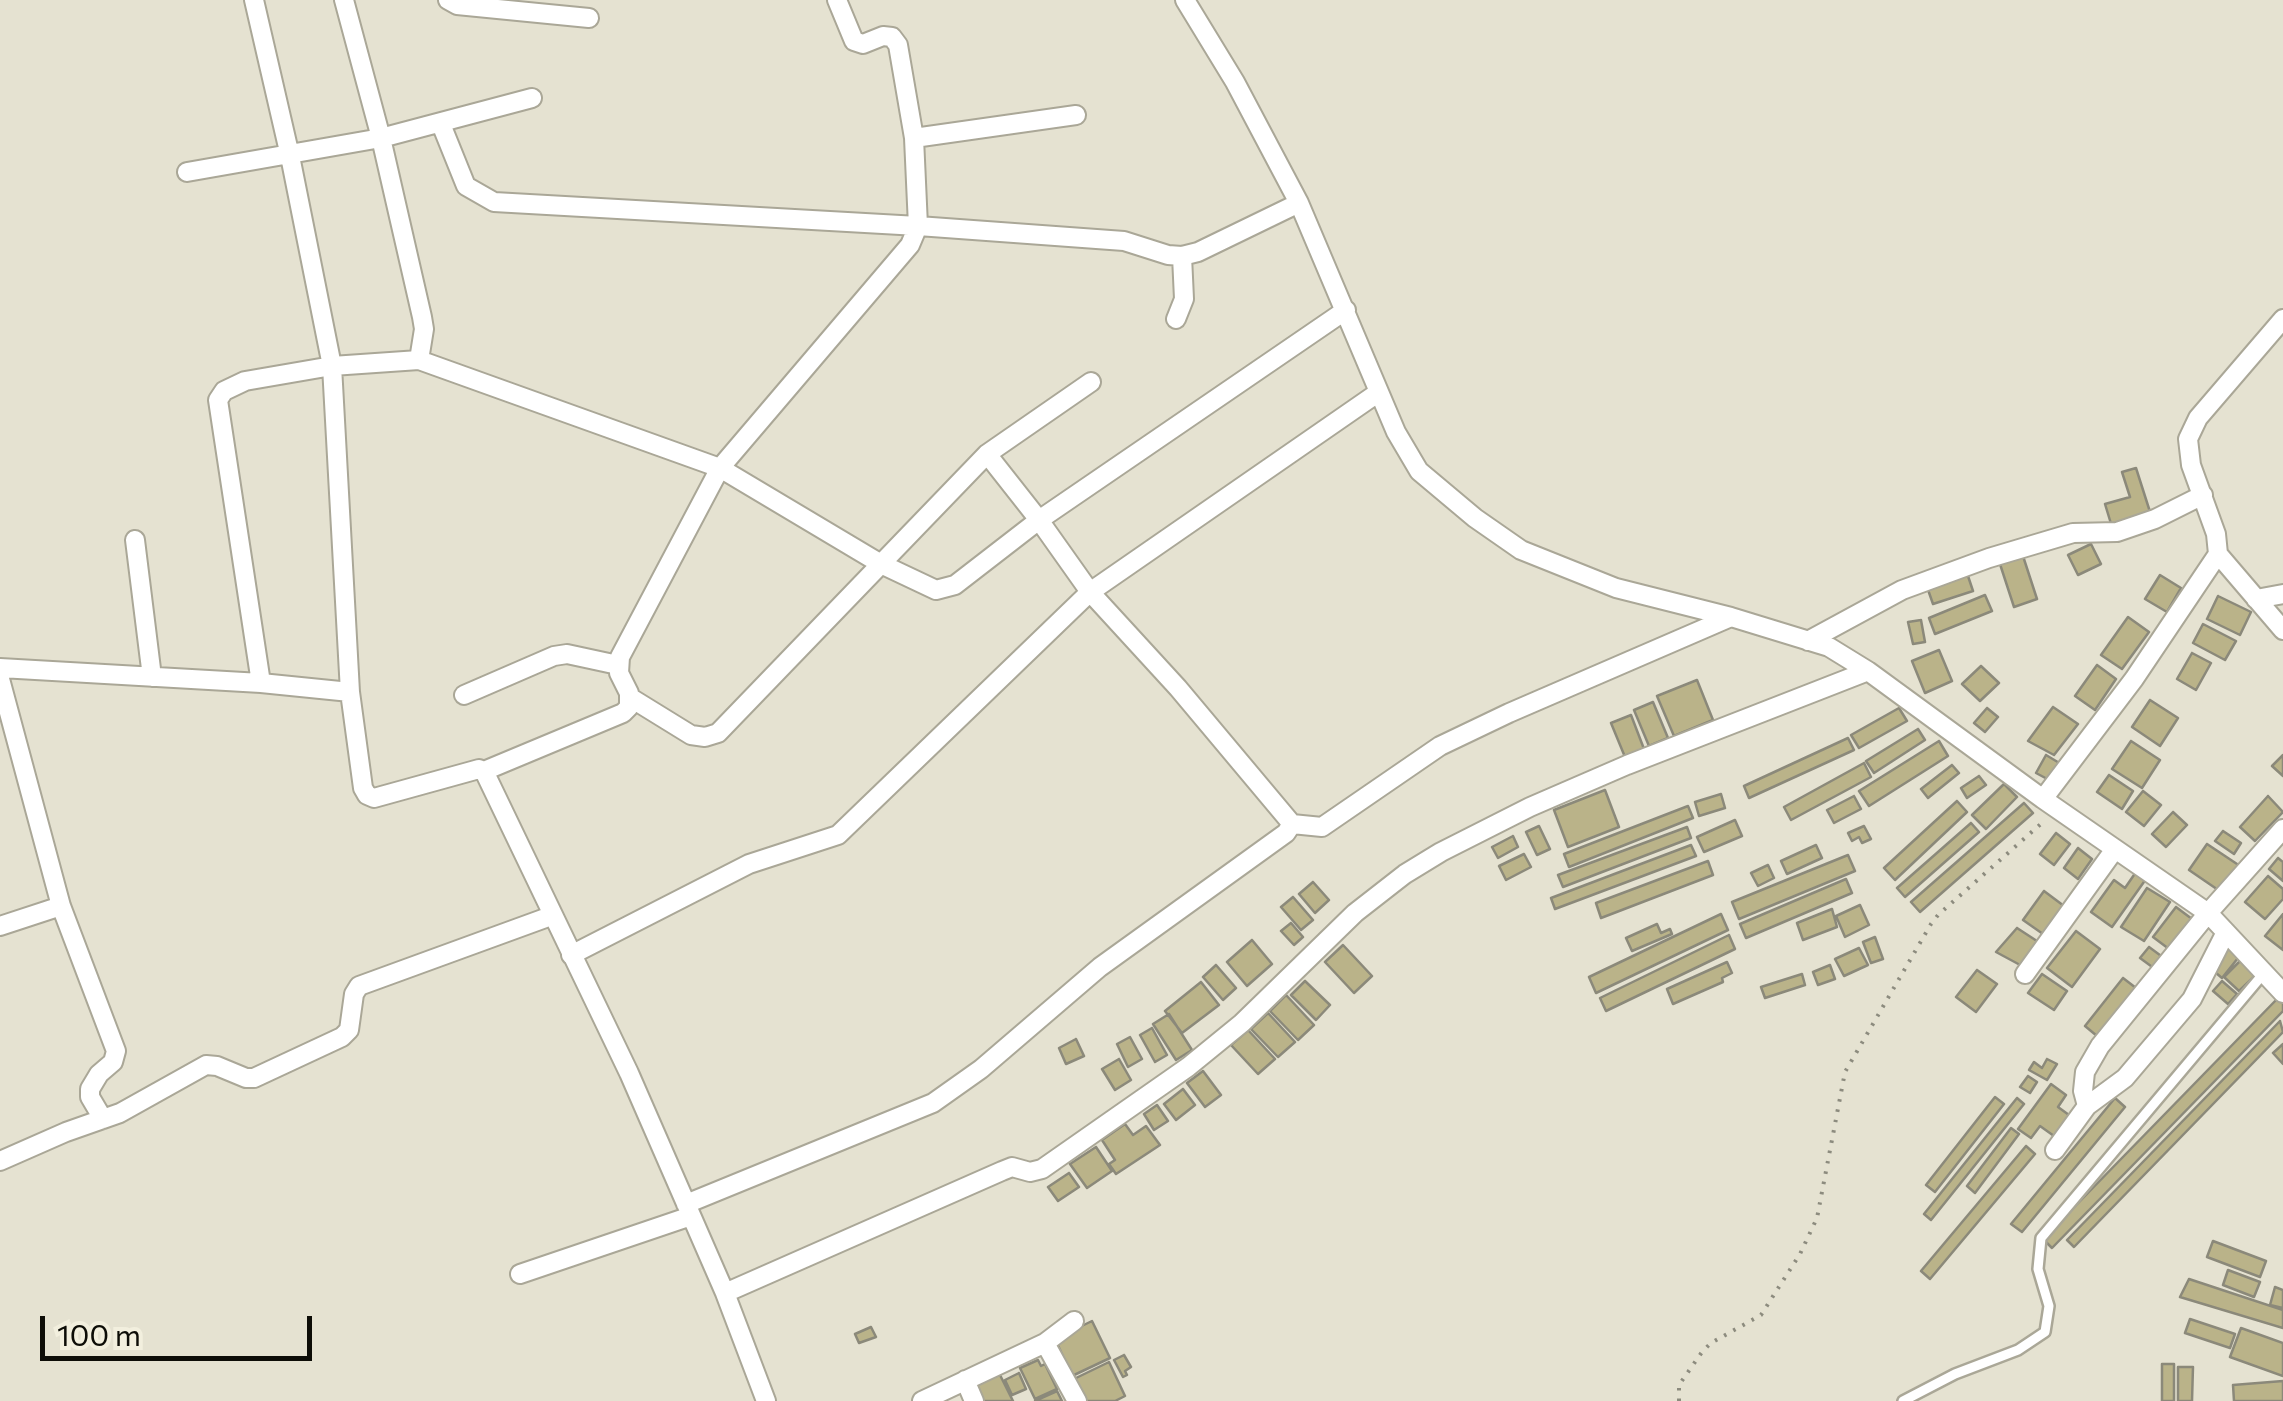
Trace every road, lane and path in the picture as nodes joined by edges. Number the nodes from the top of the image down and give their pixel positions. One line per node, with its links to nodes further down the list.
1 (254, 0): 12 (street)
2 (344, 0): 10 (street)
3 (448, 0): 6 (street)
4 (837, 0): 11 (street)
5 (1185, 0): 14 (street)
6 (588, 18)
7 (532, 98): 9 (street)
8 (1076, 115): 11 (street)
9 (442, 124): 10 (street); 15 (street)
10 (381, 138): 12 (street); 20 (street)
11 (914, 138): 15 (street)
12 (290, 156): 13 (street); 21 (street)
13 (188, 172)
14 (1299, 203): 16 (street); 17 (street)
15 (918, 226): 16 (street); 25 (street)
16 (1182, 256): 18 (street)
17 (1346, 310): 23 (street); 27 (street)
18 (1176, 319)
19 (2283, 319): 26 (street)
20 (419, 360): 21 (street); 25 (street)
21 (332, 366): 42 (street); 43 (street)
22 (1091, 382): 24 (street)
23 (1379, 392): 31 (street); 34 (street)
24 (987, 454): 27 (street); 30 (street)
25 (720, 468): 30 (street); 37 (street)
26 (2203, 495): 29 (street); 36 (street)
27 (1039, 520): 30 (street); 31 (street)
28 (135, 540): 40 (street)
29 (2218, 554): 33 (street); 47 (street)
30 (882, 564): 45 (street)
31 (1090, 592): 48 (street); 56 (street)
32 (2283, 594): 33 (street)
33 (2256, 599): 35 (street)
34 (1731, 616): 36 (street); 48 (street)
35 (2283, 630)
36 (1808, 641): 39 (street)
37 (618, 665): 44 (street); 45 (street)
38 (0, 668): 40 (street)
39 (1868, 670): 47 (street); 66 (street)
40 (152, 677): 42 (street)
41 (0, 679): 51 (street)
42 (261, 683): 43 (street)
43 (350, 692): 46 (street)
44 (464, 695)
45 (631, 698): 46 (street)
46 (484, 771): 53 (street)
47 (2050, 804): 50 (street); 74 (path)
48 (1292, 824): 64 (street)
49 (2283, 829): 52 (street)
50 (2115, 848): 52 (street); 58 (street)
51 (61, 906): 54 (street); 61 (street)
52 (2208, 913): 55 (street); 60 (street)
53 (551, 916): 56 (street); 61 (street)
54 (0, 926)
55 (2226, 932): 57 (street); 60 (street)
56 (572, 955): 64 (street)
57 (2264, 973): 59 (street); 75 (lane)
58 (2024, 974)
59 (2283, 994)
60 (2088, 1106): 62 (street)
61 (102, 1119): 63 (street)
62 (2055, 1150)
63 (0, 1162)
64 (689, 1210): 65 (street); 66 (street)
65 (520, 1274)
66 (725, 1293): 70 (street)
67 (1074, 1321): 68 (street)
68 (1045, 1343): 69 (street); 73 (street)
69 (965, 1380): 71 (street); 72 (street)
70 (766, 1401)
71 (922, 1401)
72 (974, 1401)
73 (1077, 1401)
74 (1679, 1401)
75 (1904, 1401)

